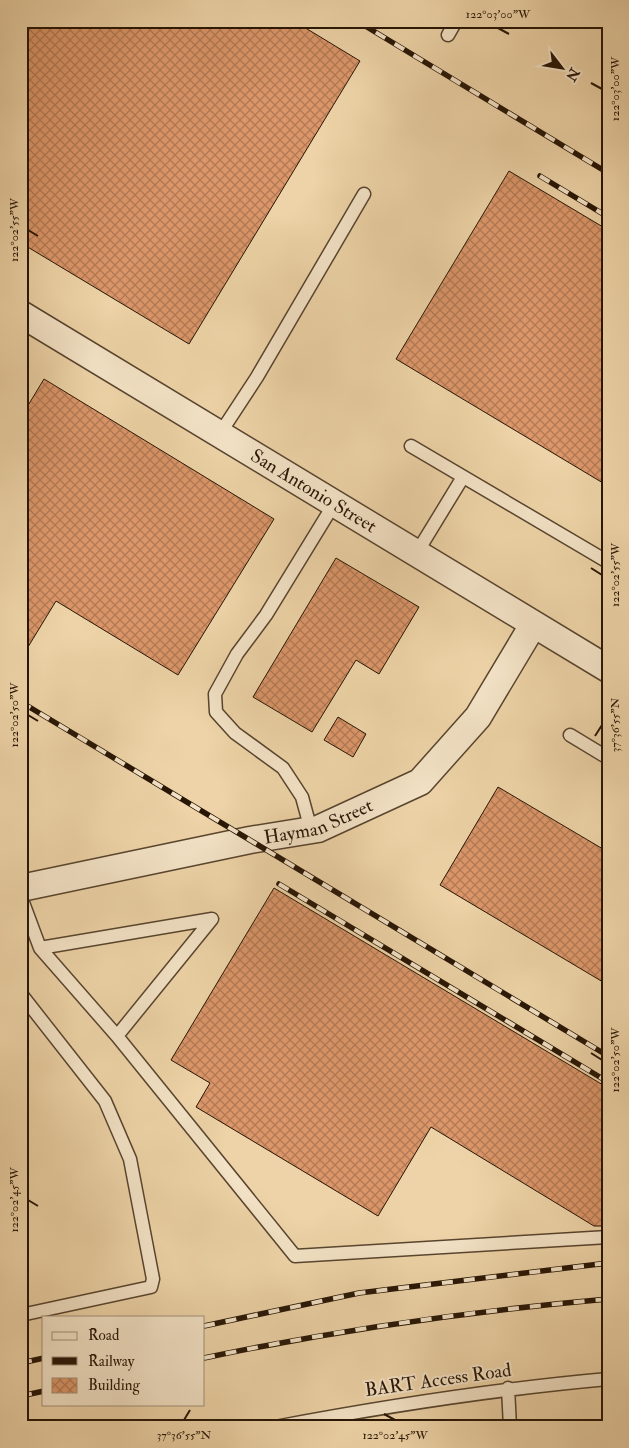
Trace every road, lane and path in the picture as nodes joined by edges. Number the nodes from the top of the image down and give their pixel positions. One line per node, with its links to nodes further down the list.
1 (456, 21): 2 (lane)
2 (448, 35)
3 (364, 194): 5 (lane)
4 (21, 314): 5 (street, San Antonio Street)
5 (219, 435): 8 (street, San Antonio Street)
6 (412, 446): 7 (lane)
7 (463, 477): 9 (lane); 10 (lane)
8 (334, 504): 9 (street, San Antonio Street); 15 (lane)
9 (416, 554): 11 (street, San Antonio Street)
10 (608, 562)
11 (533, 625): 12 (street, San Antonio Street); 15 (street, Hayman Street)
12 (608, 669)
13 (570, 735): 14 (lane)
14 (608, 758)
15 (311, 830): 16 (street, Hayman Street)
16 (21, 888)
17 (21, 897): 18 (lane)
18 (40, 948): 20 (lane); 20 (lane)
19 (21, 994): 22 (lane)
20 (117, 1036): 21 (lane)
21 (608, 1237)
22 (21, 1315)
23 (608, 1379): 24 (lane, BART Access Road)
24 (508, 1388): 25 (lane, BART Access Road); 26 (lane)
25 (276, 1427)
26 (510, 1427)

